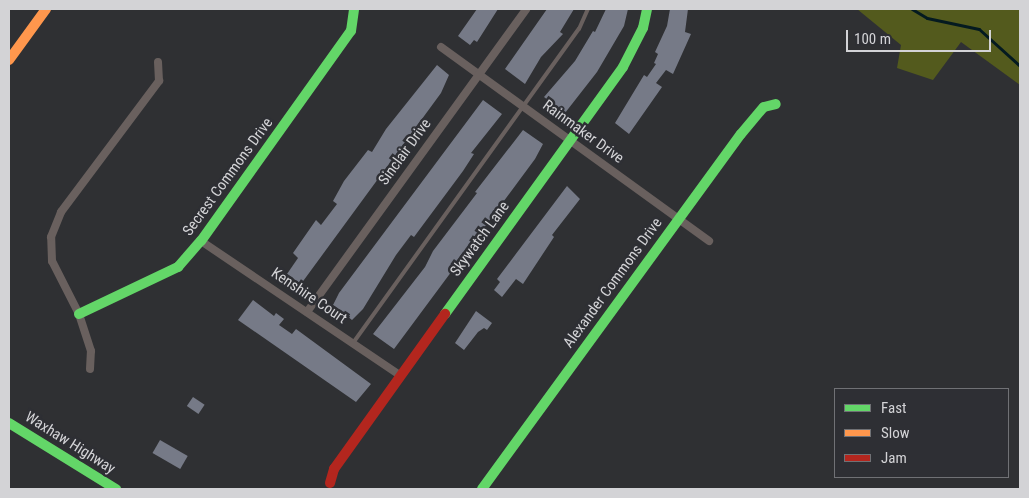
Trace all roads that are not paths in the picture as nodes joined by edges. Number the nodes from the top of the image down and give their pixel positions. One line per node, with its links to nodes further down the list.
1 (46, 9): 7 (street)
2 (354, 9): 14 (street, Secrest Commons Drive)
3 (526, 9): 9 (street, Sinclair Drive)
4 (588, 9): 11 (lane)
5 (647, 9): 12 (street, Skywatch Lane)
6 (441, 47): 9 (street, Rainmaker Drive)
7 (10, 56)
8 (158, 62): 17 (street)
9 (479, 74): 11 (street, Rainmaker Drive); 16 (street, Sinclair Drive)
10 (776, 104): 13 (street, Alexander Commons Drive)
11 (524, 106): 12 (street, Rainmaker Drive); 18 (lane)
12 (571, 139): 13 (street, Rainmaker Drive); 20 (street, Skywatch Lane)
13 (677, 219): 15 (street, Rainmaker Drive); 24 (street, Alexander Commons Drive)
14 (201, 241): 16 (street, Kenshire Court); 17 (street, Secrest Commons Drive)
15 (709, 241)
16 (307, 312): 18 (street, Kenshire Court)
17 (79, 314): 19 (street)
18 (353, 342): 20 (street, Kenshire Court)
19 (90, 369)
20 (400, 375): 22 (street, Skywatch Lane)
21 (9, 423): 23 (street, Waxhaw Highway)
22 (330, 483)
23 (116, 489)
24 (482, 489)

